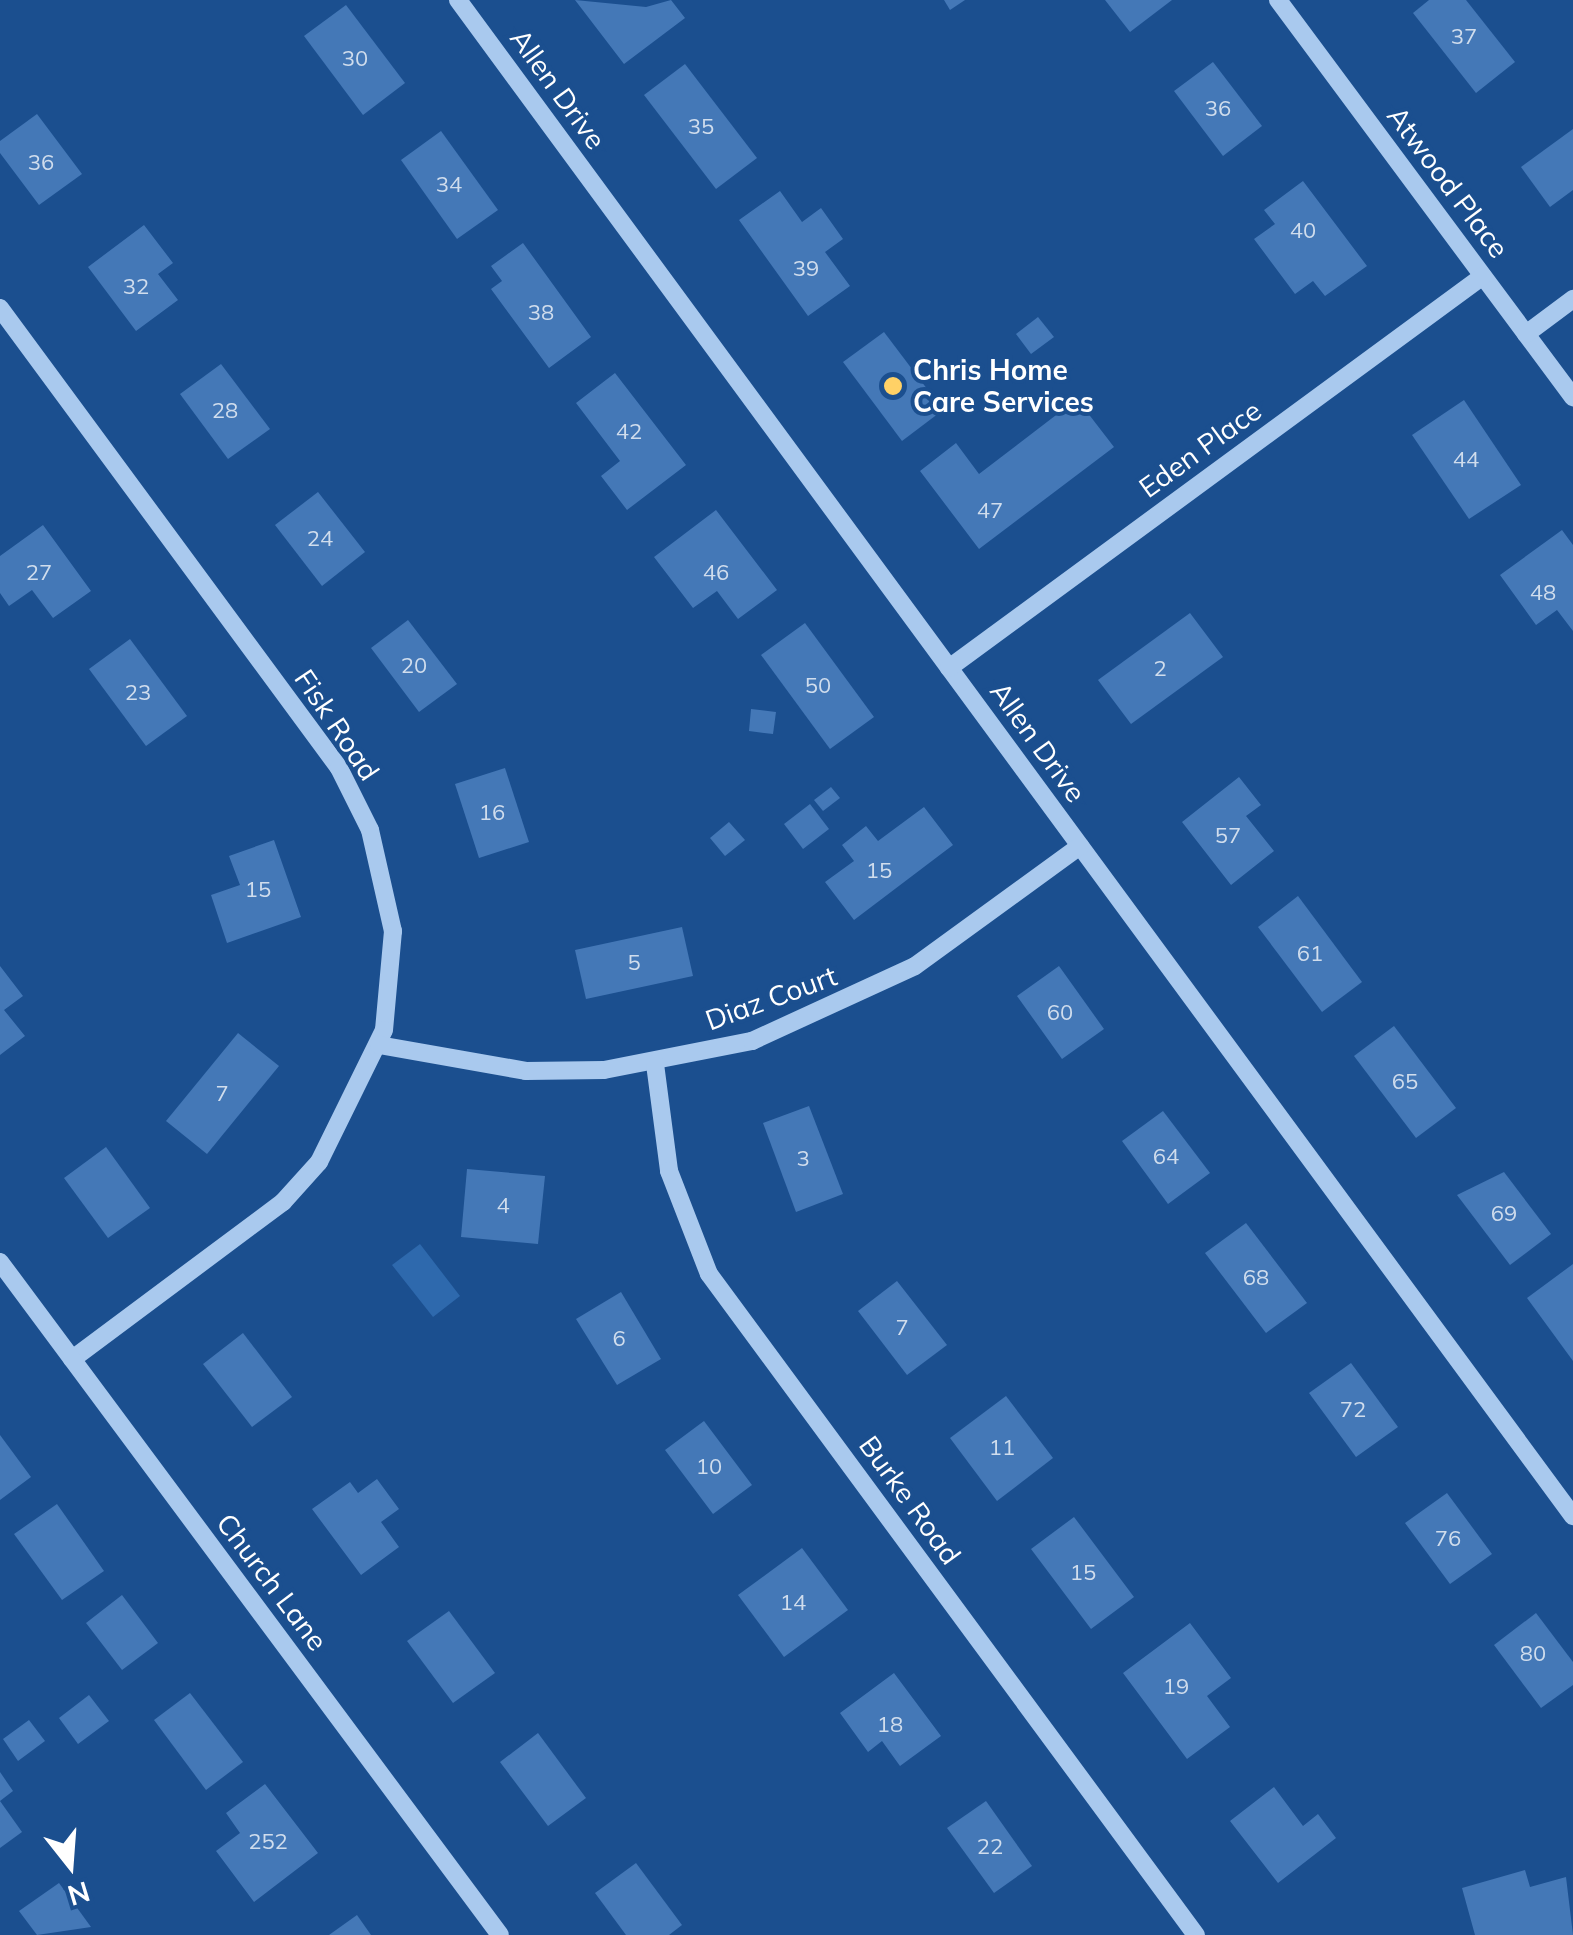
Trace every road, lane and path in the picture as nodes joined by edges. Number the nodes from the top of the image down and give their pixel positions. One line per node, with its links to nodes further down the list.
1 (458, 0): 8 (street, Allen Drive)
2 (1278, 0): 3 (street, Atwood Place)
3 (1483, 276): 6 (street, Atwood Place); 8 (street, Eden Place)
4 (1573, 300): 6 (street)
5 (0, 308): 10 (street, Fisk Road)
6 (1526, 334): 7 (street, Atwood Place)
7 (1573, 397)
8 (949, 668): 9 (street, Allen Drive)
9 (1080, 846): 11 (street, Diaz Court); 14 (street, Allen Drive)
10 (380, 1045): 11 (street, Diaz Court); 13 (street, Fisk Road)
11 (656, 1064): 16 (street, Burke Road)
12 (0, 1262): 13 (street, Church Lane)
13 (72, 1358): 15 (street, Church Lane)
14 (1573, 1516)
15 (500, 1935)
16 (1196, 1935)

